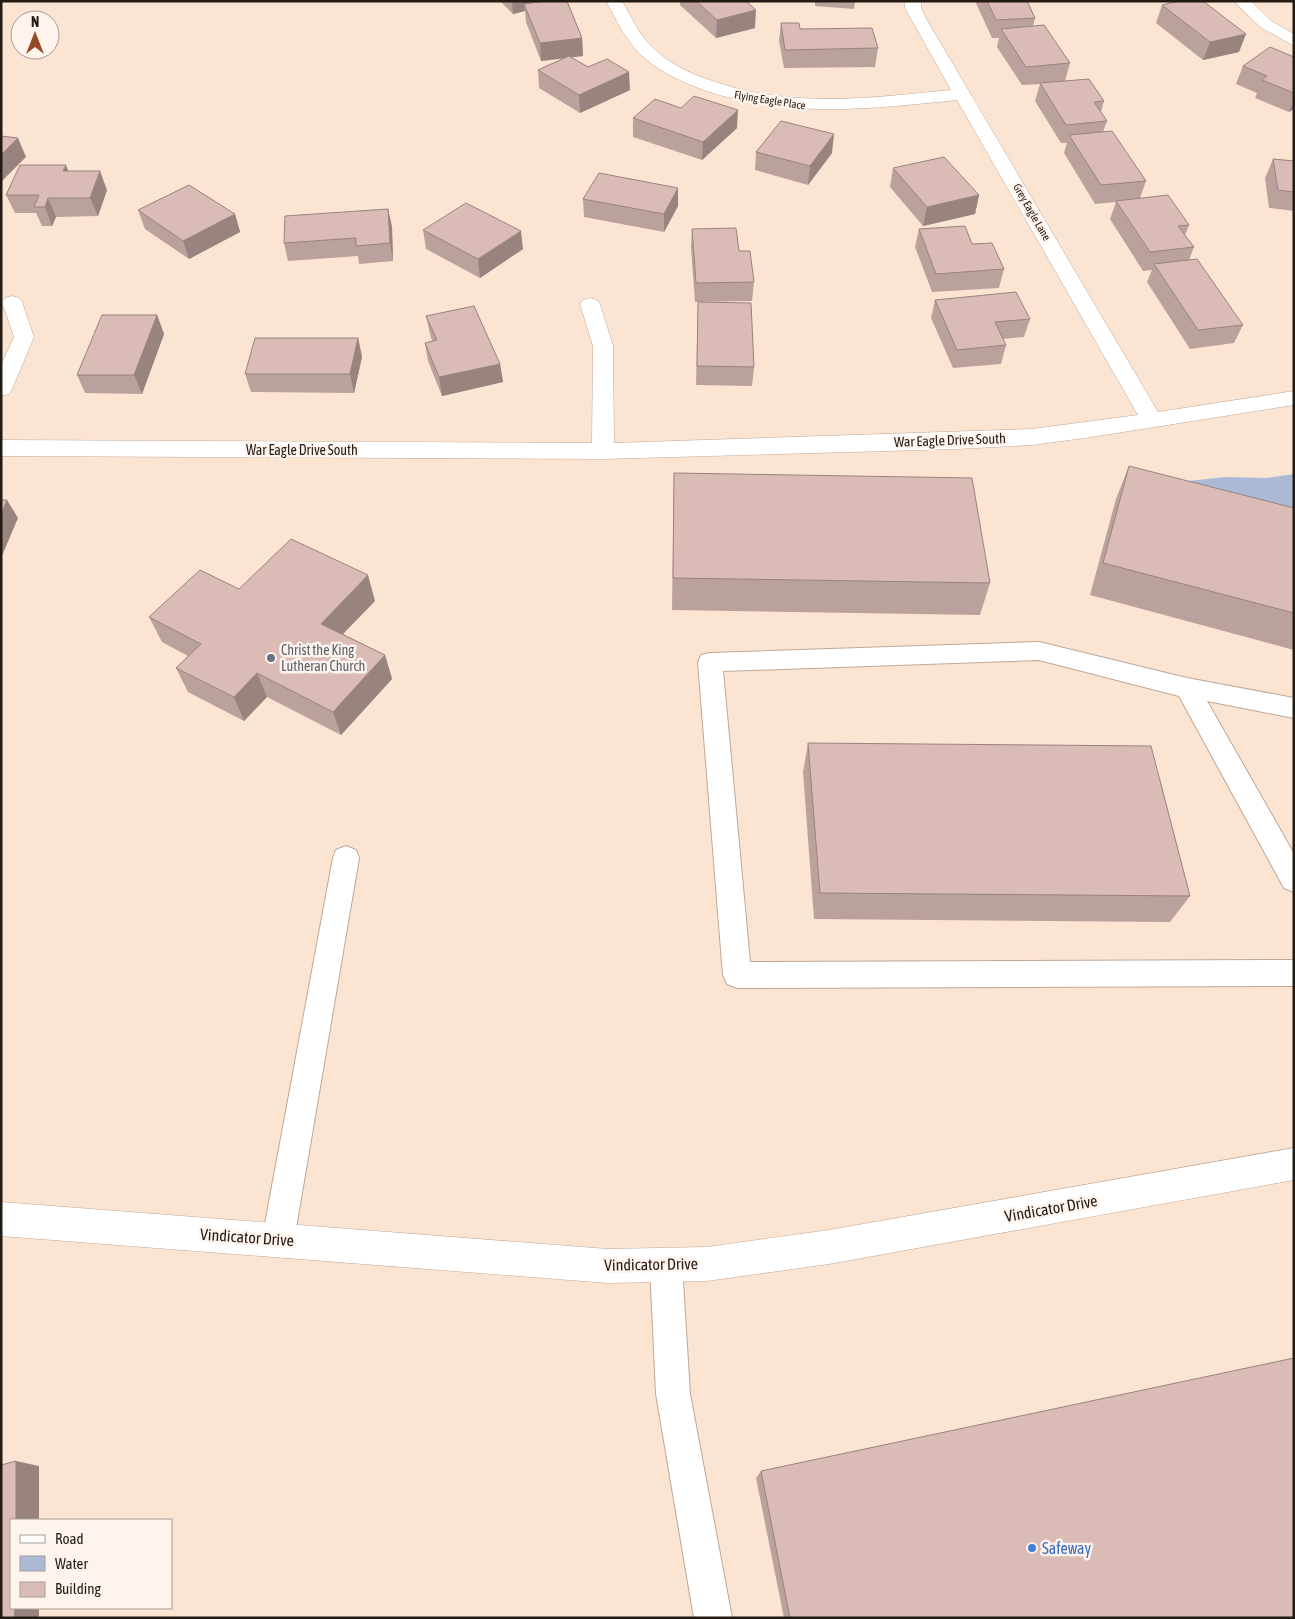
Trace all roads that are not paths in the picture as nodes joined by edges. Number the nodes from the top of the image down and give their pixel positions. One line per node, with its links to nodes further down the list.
1 (614, 1): 5 (street, Flying Eagle Place)
2 (913, 1): 5 (street, Grey Eagle Lane)
3 (1242, 1): 4 (street)
4 (1294, 42)
5 (963, 94): 10 (street, Grey Eagle Lane)
6 (12, 302): 8 (street)
7 (590, 304): 12 (street)
8 (1, 389)
9 (1294, 398): 10 (street, War Eagle Drive South)
10 (1153, 422): 12 (street, War Eagle Drive South)
11 (1, 448): 12 (street, War Eagle Drive South)
12 (603, 451)
13 (1187, 688): 14 (lane); 16 (lane); 17 (lane)
14 (1294, 708)
15 (346, 858): 20 (lane)
16 (1294, 880)
17 (1294, 973)
18 (1294, 1164): 21 (street, Vindicator Drive)
19 (1, 1219): 20 (street, Vindicator Drive)
20 (278, 1240): 21 (street, Vindicator Drive)
21 (666, 1265): 22 (lane)
22 (713, 1618)

